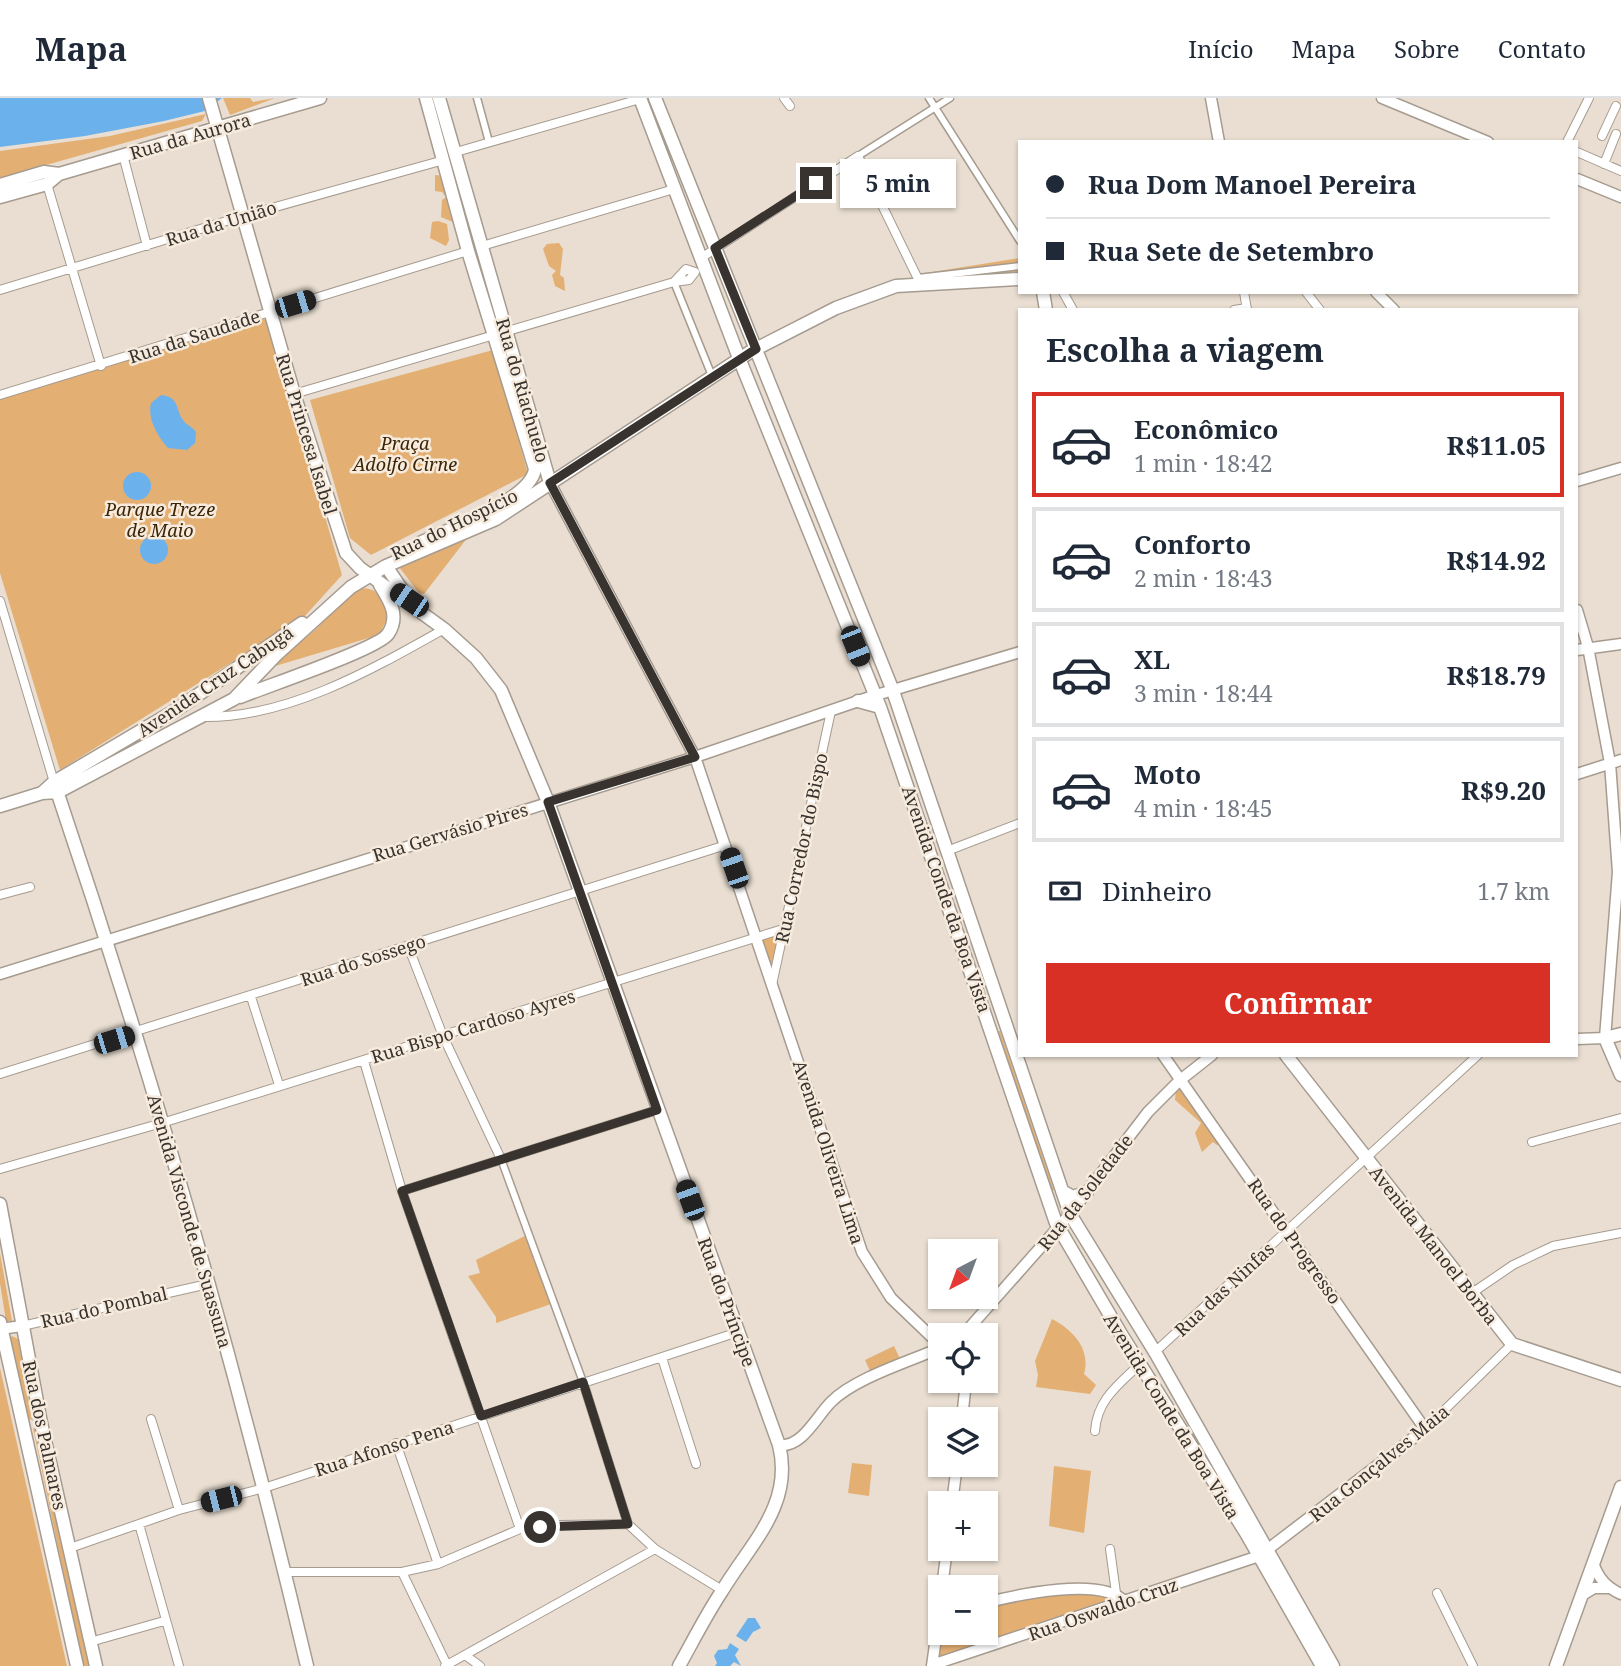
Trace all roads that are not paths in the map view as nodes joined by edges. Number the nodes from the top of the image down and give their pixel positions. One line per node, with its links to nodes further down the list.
1 (320, 98): 17 (main road, Rua da Aurora)
2 (426, 98): 28 (main road, Rua do Riachuelo)
3 (439, 98): 24 (main road, Rua do Riachuelo)
4 (477, 98): 23 (street)
5 (640, 98): 23 (street); 35 (main road, Avenida Conde da Boa Vista)
6 (655, 98): 42 (main road, Avenida Conde da Boa Vista)
7 (784, 98): 14 (street)
8 (929, 98): 16 (street)
9 (950, 98): 16 (street)
10 (1382, 98): 20 (street)
11 (1589, 98): 22 (street)
12 (1212, 99): 21 (street)
13 (212, 106): 17 (main road, Rua Princesa Isabel); 18 (main road)
14 (789, 106)
15 (1616, 106): 19 (street)
16 (935, 108): 27 (street); 39 (street)
17 (218, 128): 18 (main road, Rua da Aurora); 38 (main road, Rua Princesa Isabel)
18 (198, 134): 26 (main road, Rua da Aurora)
19 (1619, 135): 29 (street)
20 (1469, 138)
21 (1219, 140)
22 (1568, 140)
23 (489, 142): 24 (street)
24 (456, 152): 41 (main road, Rua do Riachuelo)
25 (1578, 152): 29 (street)
26 (123, 155): 31 (main road, Rua da Aurora); 40 (street)
27 (858, 156): 42 (street); 48 (street)
28 (444, 160): 38 (street, Rua da União); 43 (main road, Rua do Riachuelo)
29 (1604, 164): 30 (street)
30 (1621, 171)
31 (59, 174): 33 (main road, Rua da Aurora); 34 (main road, Rua da Aurora)
32 (1578, 179): 36 (street)
33 (47, 184): 37 (main road, Rua da Aurora); 46 (street)
34 (0, 185)
35 (674, 189): 41 (street); 44 (main road, Avenida Conde da Boa Vista)
36 (1620, 196)
37 (0, 197)
38 (243, 216): 40 (street, Rua da União); 55 (main road, Rua Princesa Isabel)
39 (1018, 238)
40 (148, 246): 46 (street, Rua da União)
41 (482, 246): 56 (main road, Rua do Riachuelo)
42 (715, 248): 44 (street); 57 (main road, Avenida Conde da Boa Vista)
43 (468, 251): 55 (street, Rua da Saudade); 56 (main road, Rua do Riachuelo)
44 (701, 258): 58 (main road, Avenida Conde da Boa Vista)
45 (1018, 266): 48 (street, Rua do Hospício)
46 (72, 268): 50 (street, Rua da União); 59 (street)
47 (1018, 279): 48 (main road, Rua do Hospício)
48 (919, 281): 57 (main road, Rua do Hospício)
49 (674, 282): 56 (street); 60 (street)
50 (0, 290)
51 (1308, 294): 53 (street)
52 (1378, 294): 54 (street)
53 (1318, 308)
54 (1392, 308)
55 (270, 312): 59 (street, Rua da Saudade); 61 (main road, Rua Princesa Isabel)
56 (501, 334): 61 (street); 65 (main road, Rua do Riachuelo); 66 (main road, Rua do Riachuelo)
57 (756, 349): 58 (main road, Rua do Hospício); 76 (main road, Avenida Conde da Boa Vista)
58 (739, 358): 60 (main road, Rua do Hospício); 79 (main road, Avenida Conde da Boa Vista)
59 (101, 366): 62 (street, Rua da Saudade)
60 (712, 376): 65 (main road, Rua do Hospício)
61 (294, 394): 68 (main road, Rua Princesa Isabel)
62 (0, 395)
63 (1621, 468): 64 (street)
64 (1578, 481)
65 (550, 483): 67 (main road, Rua do Hospício); 82 (street, Rua do Riachuelo)
66 (526, 488): 67 (main road, Rua do Hospício)
67 (384, 563): 68 (main road, Avenida Cruz Cabugá); 69 (main road)
68 (370, 575): 69 (main road, Rua do Hospício); 77 (main road, Avenida Cruz Cabugá); 77 (main road); 85 (main road, Avenida Cruz Cabugá)
69 (409, 600): 72 (main road, Rua do Príncipe)
70 (0, 601): 85 (street)
71 (1578, 616): 74 (street)
72 (444, 629): 81 (street); 86 (main road, Rua do Príncipe)
73 (1621, 644): 74 (street)
74 (1583, 648): 83 (street)
75 (1018, 653): 76 (street)
76 (893, 691): 79 (street); 90 (main road, Avenida Conde da Boa Vista)
77 (234, 699): 81 (main road, Avenida Cruz Cabugá)
78 (858, 701): 79 (main road); 80 (street, Rua Gervásio Pires)
79 (878, 701): 128 (main road, Avenida Conde da Boa Vista)
80 (831, 711): 82 (street, Rua Gervásio Pires); 94 (street, Rua Corredor do Bispo)
81 (204, 717): 85 (main road, Avenida Cruz Cabugá)
82 (695, 757): 86 (street, Rua Gervásio Pires); 89 (street, Rua do Riachuelo)
83 (1615, 762): 84 (street); 105 (street)
84 (1578, 774)
85 (56, 787): 87 (main road, Avenida Cruz Cabugá); 96 (main road, Avenida Visconde de Suassuna)
86 (548, 802): 92 (main road, Rua do Príncipe); 96 (street, Rua Gervásio Pires)
87 (0, 806)
88 (1018, 824): 90 (street)
89 (726, 845): 92 (street, Rua do Sossego); 95 (street, Rua do Riachuelo)
90 (947, 851): 124 (main road, Avenida Conde da Boa Vista)
91 (30, 887): 93 (street)
92 (578, 891): 97 (street, Rua do Sossego); 99 (main road, Rua do Príncipe)
93 (0, 895)
94 (783, 929): 95 (street, Rua Bispo Cardoso Ayres); 100 (street, Rua Corredor do Bispo)
95 (757, 937): 99 (street, Rua Bispo Cardoso Ayres); 100 (street, Avenida Oliveira Lima)
96 (106, 939): 98 (street, Rua Gervásio Pires); 102 (main road, Avenida Visconde de Suassuna)
97 (408, 946): 101 (street, Rua do Sossego); 104 (street)
98 (0, 974)
99 (613, 983): 104 (street, Rua Bispo Cardoso Ayres); 116 (main road, Rua do Príncipe)
100 (772, 985): 137 (street, Avenida Oliveira Lima)
101 (251, 997): 102 (street, Rua do Sossego); 115 (street)
102 (136, 1033): 112 (street, Rua do Sossego); 118 (main road, Avenida Visconde de Suassuna)
103 (1621, 1034): 105 (main road)
104 (443, 1036): 111 (street, Rua Bispo Cardoso Ayres); 121 (street)
105 (1605, 1038): 106 (street); 113 (main road)
106 (1578, 1039)
107 (1164, 1057): 114 (street, Rua do Progresso)
108 (1209, 1057): 114 (street, Rua da Soledade)
109 (1288, 1057): 120 (main road, Avenida Manoel Borba)
110 (1476, 1057): 120 (street, Rua das Ninfas)
111 (364, 1060): 115 (street, Rua Bispo Cardoso Ayres); 123 (street)
112 (0, 1074)
113 (1621, 1075)
114 (1179, 1081): 125 (street, Rua da Soledade); 129 (street, Rua do Progresso)
115 (279, 1085): 118 (street, Rua Bispo Cardoso Ayres)
116 (657, 1110): 121 (street); 136 (main road, Rua do Príncipe)
117 (1621, 1118): 119 (street)
118 (162, 1123): 122 (street, Rua Bispo Cardoso Ayres); 131 (main road, Avenida Visconde de Suassuna)
119 (1532, 1142)
120 (1367, 1158): 129 (street, Rua das Ninfas); 132 (main road, Avenida Manoel Borba)
121 (501, 1159): 123 (street); 144 (street)
122 (0, 1169)
123 (402, 1191): 146 (street)
124 (1062, 1191): 125 (main road); 127 (main road, Avenida Conde da Boa Vista)
125 (1087, 1192): 127 (street, Rua da Soledade)
126 (0, 1204): 134 (main road, Rua dos Palmares)
127 (1070, 1214): 128 (street, Rua da Soledade); 140 (main road, Avenida Conde da Boa Vista)
128 (1058, 1228): 133 (street, Rua da Soledade); 142 (main road, Avenida Conde da Boa Vista)
129 (1289, 1230): 140 (street, Rua das Ninfas); 149 (street, Rua do Progresso)
130 (1621, 1233): 132 (street)
131 (208, 1284): 134 (street, Rua do Pombal); 155 (main road, Avenida Visconde de Suassuna)
132 (1472, 1293): 138 (main road, Avenida Manoel Borba)
133 (974, 1323)
134 (22, 1326): 135 (street, Rua do Pombal); 148 (main road, Rua dos Palmares)
135 (0, 1327): 145 (main road, Rua dos Palmares)
136 (738, 1332): 141 (street, Rua Afonso Pena); 152 (main road, Rua do Príncipe)
137 (928, 1335)
138 (1512, 1345): 143 (main road); 149 (street, Rua Gonçalves Maia)
139 (928, 1352): 152 (street)
140 (1155, 1353): 163 (main road, Avenida Conde da Boa Vista)
141 (662, 1358): 144 (street, Rua Afonso Pena); 153 (street)
142 (1140, 1364): 150 (street); 163 (main road, Avenida Conde da Boa Vista)
143 (1621, 1380)
144 (583, 1382): 146 (street, Rua Afonso Pena); 158 (street)
145 (16, 1389): 148 (main road); 182 (main road, Rua dos Palmares)
146 (481, 1416): 151 (street, Rua Afonso Pena); 159 (street)
147 (151, 1419): 156 (street)
148 (41, 1423): 160 (main road, Rua dos Palmares)
149 (1425, 1429): 163 (street, Rua Gonçalves Maia)
150 (1095, 1430)
151 (396, 1443): 155 (street, Rua Afonso Pena); 165 (street)
152 (779, 1445): 169 (main road, Rua do Príncipe)
153 (696, 1464)
154 (1621, 1487): 164 (main road)
155 (264, 1488): 156 (street, Rua Afonso Pena); 166 (main road, Avenida Visconde de Suassuna)
156 (179, 1510): 157 (street, Rua Afonso Pena)
157 (139, 1524): 160 (street, Rua Afonso Pena); 176 (street)
158 (628, 1524): 159 (street); 161 (street)
159 (520, 1529): 165 (street)
160 (70, 1548): 177 (main road, Rua dos Palmares)
161 (655, 1549): 169 (street); 179 (street)
162 (1110, 1549): 170 (street)
163 (1266, 1552): 175 (street, Rua Oswaldo Cruz); 188 (main road, Avenida Conde da Boa Vista); 189 (main road, Avenida Conde da Boa Vista)
164 (1594, 1563): 168 (street); 173 (main road)
165 (438, 1564): 167 (street)
166 (285, 1572): 167 (street); 185 (main road, Avenida Visconde de Suassuna)
167 (402, 1572): 180 (street)
168 (1608, 1588): 172 (street); 173 (street)
169 (722, 1590): 187 (main road, Rua do Príncipe)
170 (1116, 1593): 174 (street); 175 (street)
171 (1437, 1593): 190 (street)
172 (1621, 1594)
173 (1581, 1596): 191 (main road)
174 (998, 1600)
175 (1125, 1602): 181 (street, Rua Oswaldo Cruz)
176 (164, 1621): 177 (street); 184 (street)
177 (90, 1642): 183 (main road, Rua dos Palmares)
178 (935, 1645): 181 (street)
179 (465, 1654): 180 (street); 186 (street)
180 (446, 1665)
181 (932, 1665)
182 (77, 1666)
183 (96, 1666)
184 (179, 1666)
185 (307, 1666)
186 (480, 1666)
187 (679, 1666)
188 (1322, 1666)
189 (1333, 1666)
190 (1473, 1666)
191 (1556, 1666)

